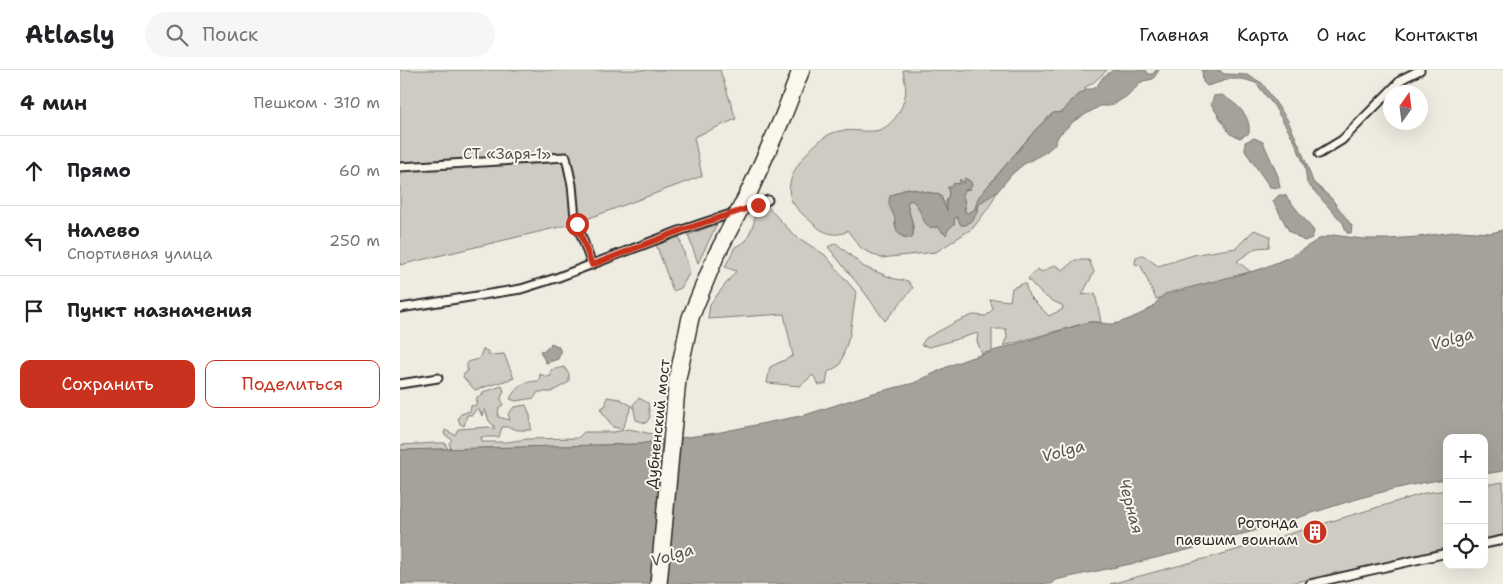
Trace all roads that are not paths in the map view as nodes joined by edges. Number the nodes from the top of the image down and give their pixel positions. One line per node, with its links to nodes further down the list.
1 (797, 70): 7 (main road)
2 (806, 70): 7 (main road)
3 (1420, 70): 4 (street)
4 (1412, 72): 5 (street)
5 (1319, 154)
6 (400, 167): 9 (street)
7 (749, 192): 17 (main road, Дубненский мост, bridge); 18 (main road, Дубненский мост, bridge)
8 (768, 200): 9 (street)
9 (592, 265): 10 (street)
10 (400, 308)
11 (438, 378): 12 (street)
12 (400, 384)
13 (1503, 540): 14 (street)
14 (1488, 543)
15 (1443, 554): 16 (street)
16 (1331, 582): 19 (street)
17 (655, 584)
18 (662, 584)
19 (1310, 584)

